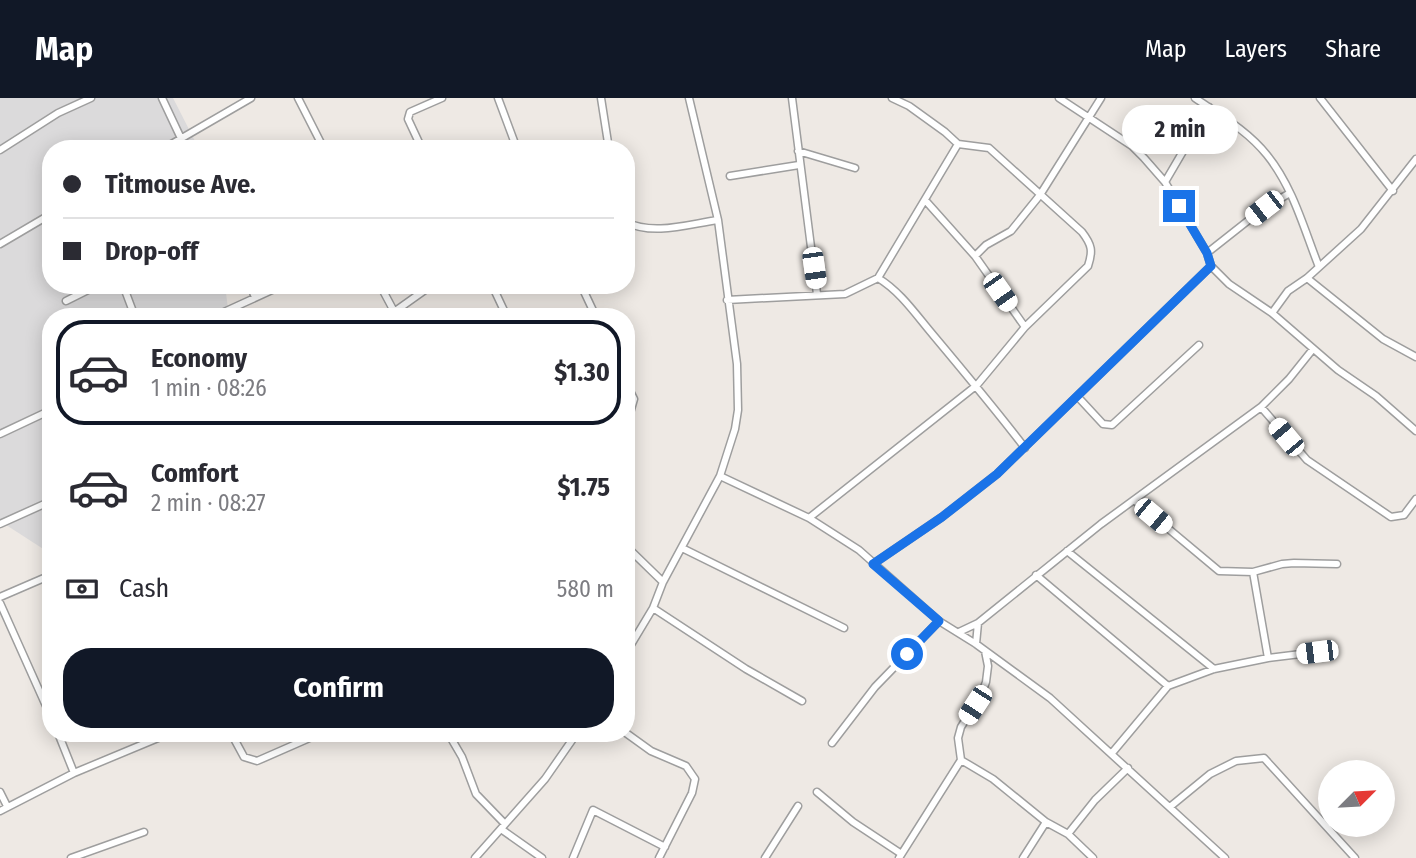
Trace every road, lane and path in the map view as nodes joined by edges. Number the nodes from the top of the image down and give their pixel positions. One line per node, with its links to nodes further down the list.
1 (91, 98): 23 (street)
2 (162, 98): 17 (street)
3 (251, 98): 17 (street)
4 (298, 98): 18 (street)
5 (442, 98): 19 (street)
6 (498, 98): 20 (street)
7 (601, 98): 21 (street)
8 (689, 98): 35 (street)
9 (792, 98): 24 (street)
10 (892, 98): 22 (street)
11 (1059, 98): 16 (street)
12 (1101, 98): 16 (street)
13 (1195, 98): 15 (street)
14 (1320, 98): 30 (street)
15 (1209, 107): 29 (street); 31 (street)
16 (1090, 118): 29 (street); 32 (street)
17 (181, 139)
18 (319, 140)
19 (418, 140)
20 (514, 140)
21 (608, 140)
22 (958, 144): 32 (street); 33 (street)
23 (0, 150)
24 (798, 151): 26 (street); 27 (street)
25 (1416, 159): 30 (street)
26 (799, 165): 28 (street); 48 (street)
27 (855, 168)
28 (730, 176)
29 (1165, 182): 38 (street)
30 (1392, 191): 41 (street)
31 (1290, 193): 38 (street); 41 (street)
32 (1040, 195): 39 (street); 55 (street)
33 (925, 200): 39 (street); 42 (street)
34 (42, 219): 37 (street)
35 (718, 220): 36 (street); 50 (street)
36 (635, 226)
37 (0, 244)
38 (1207, 253): 40 (street)
39 (975, 256): 55 (street)
40 (1211, 266): 54 (street); 60 (street)
41 (1319, 267): 43 (street)
42 (878, 278): 48 (street); 59 (street)
43 (1307, 278): 54 (street); 58 (street)
44 (80, 294): 51 (street)
45 (254, 294): 49 (street)
46 (262, 294): 49 (street)
47 (421, 294): 53 (street)
48 (817, 294): 50 (street)
49 (255, 297): 52 (street)
50 (727, 300): 66 (street)
51 (66, 301)
52 (232, 308)
53 (403, 308)
54 (1272, 313): 57 (street)
55 (1025, 327): 59 (street)
56 (1199, 345): 60 (street)
57 (1313, 349): 61 (street); 63 (street)
58 (1416, 357)
59 (977, 386): 65 (street); 70 (street)
60 (1078, 397): 65 (street)
61 (1261, 407): 67 (street); 68 (street)
62 (42, 414): 64 (street)
63 (1416, 431)
64 (0, 434)
65 (1025, 448): 75 (street)
66 (720, 476): 70 (street); 72 (street)
67 (1416, 499)
68 (1134, 500): 73 (street); 77 (street)
69 (42, 505): 71 (street)
70 (809, 518): 75 (street)
71 (0, 524)
72 (682, 548): 80 (street); 86 (street)
73 (1067, 551): 78 (street); 93 (street)
74 (635, 555): 80 (street)
75 (873, 564): 84 (street)
76 (1337, 564): 77 (street)
77 (1253, 572): 92 (street)
78 (1036, 575): 85 (street); 94 (street)
79 (42, 579): 81 (street)
80 (663, 582): 83 (street)
81 (0, 597)
82 (0, 603): 95 (street)
83 (653, 608): 88 (street); 96 (street)
84 (939, 621): 87 (street); 104 (street)
85 (978, 623): 87 (street); 89 (street)
86 (844, 628)
87 (959, 632): 89 (street)
88 (635, 638)
89 (976, 643): 90 (street)
90 (985, 651): 105 (street); 106 (street)
91 (1317, 652): 92 (street)
92 (1268, 658): 93 (street)
93 (1214, 669): 94 (street)
94 (1168, 687): 105 (street)
95 (42, 695)
96 (802, 701)
97 (635, 739): 119 (street)
98 (62, 742): 108 (street)
99 (149, 742): 108 (street)
100 (236, 742): 101 (street)
101 (300, 742)
102 (453, 742): 116 (street)
103 (571, 742): 116 (street)
104 (832, 743)
105 (1112, 752): 107 (street)
106 (961, 760): 115 (street); 120 (street)
107 (1128, 768): 113 (street); 118 (street)
108 (74, 774): 111 (street)
109 (0, 792): 111 (street)
110 (817, 792): 120 (street)
111 (7, 806): 114 (street)
112 (798, 806): 126 (street)
113 (1171, 806): 129 (street); 130 (street)
114 (0, 811)
115 (1046, 822): 118 (street); 127 (street)
116 (503, 826): 122 (street); 123 (street)
117 (144, 832): 121 (street)
118 (1068, 834): 128 (street)
119 (664, 847): 124 (street); 125 (street)
120 (900, 856)
121 (71, 858)
122 (475, 858)
123 (542, 858)
124 (573, 858)
125 (659, 858)
126 (765, 858)
127 (1023, 858)
128 (1093, 858)
129 (1225, 858)
130 (1355, 858)

